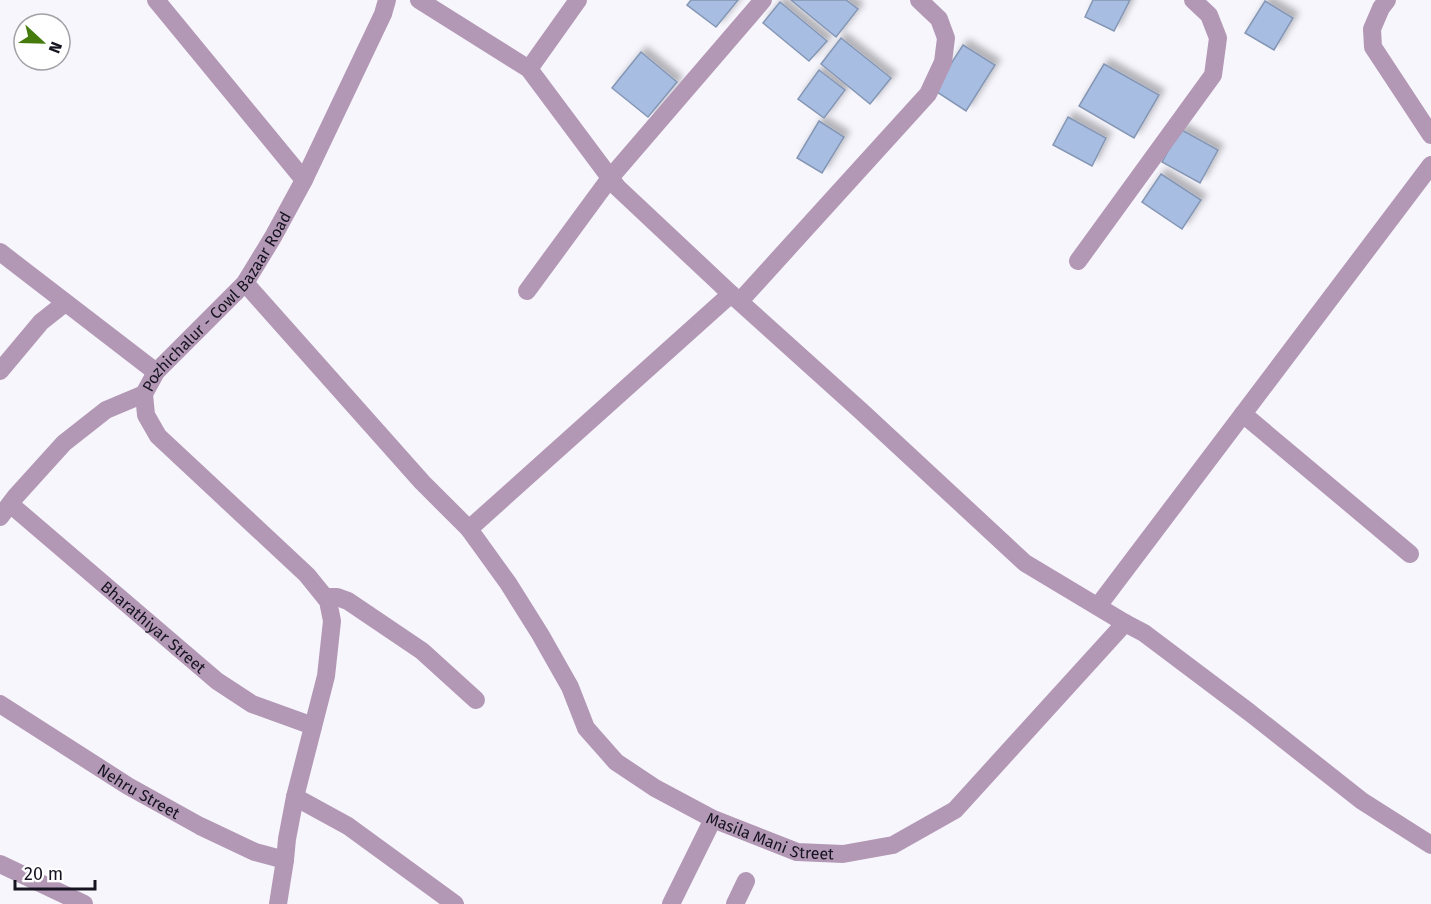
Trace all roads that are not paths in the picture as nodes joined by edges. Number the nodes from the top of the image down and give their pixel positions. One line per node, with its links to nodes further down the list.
1 (156, 0): 13 (street)
2 (387, 0): 13 (street, Pozhichalur - Cowl Bazaar Road)
3 (419, 0): 9 (street)
4 (578, 0): 9 (street)
5 (763, 0): 12 (street)
6 (919, 0): 18 (street)
7 (1193, 0): 15 (street)
8 (1387, 0): 10 (street)
9 (529, 69): 12 (street)
10 (1431, 135)
11 (1431, 165): 23 (street)
12 (610, 178): 17 (street); 18 (street)
13 (303, 180): 16 (street, Pozhichalur - Cowl Bazaar Road)
14 (0, 252): 19 (street)
15 (1078, 261)
16 (245, 283): 21 (street, Pozhichalur - Cowl Bazaar Road); 25 (street, Masila Mani Street)
17 (527, 291)
18 (736, 298): 25 (street); 28 (street)
19 (65, 303): 20 (street); 21 (street)
20 (0, 371)
21 (156, 372): 22 (street, Pozhichalur - Cowl Bazaar Road)
22 (144, 394): 24 (street); 27 (street, Pozhichalur - Cowl Bazaar Road)
23 (1243, 414): 26 (street); 28 (street)
24 (5, 510): 32 (street, Bharathiyar Street)
25 (469, 529): 34 (street, Masila Mani Street)
26 (1410, 554)
27 (325, 597): 30 (street); 32 (street, Pozhichalur - Cowl Bazaar Road)
28 (1098, 606): 29 (street)
29 (1125, 623): 34 (street, Masila Mani Street); 35 (street)
30 (477, 699)
31 (0, 704): 36 (street, Nehru Street)
32 (313, 726): 33 (street, Pozhichalur - Cowl Bazaar Road)
33 (295, 797): 36 (street, Pozhichalur - Cowl Bazaar Road); 41 (street)
34 (713, 819): 42 (street)
35 (1431, 845)
36 (285, 860): 40 (street, Pozhichalur - Cowl Bazaar Road)
37 (0, 864): 39 (street)
38 (746, 881): 43 (street)
39 (84, 904)
40 (278, 904)
41 (454, 904)
42 (671, 904)
43 (735, 904)

